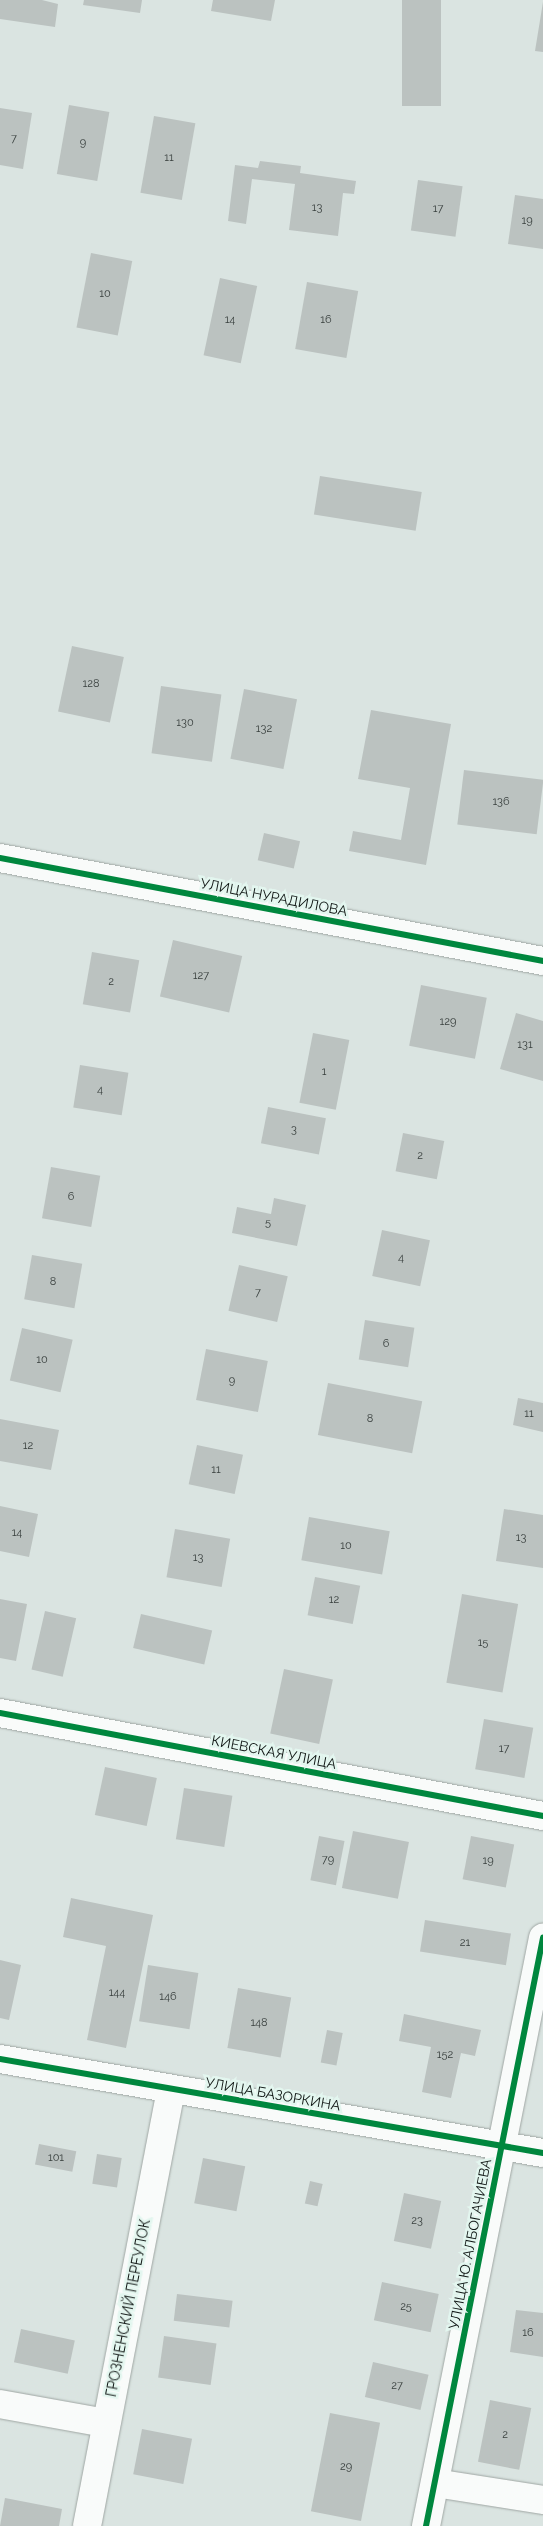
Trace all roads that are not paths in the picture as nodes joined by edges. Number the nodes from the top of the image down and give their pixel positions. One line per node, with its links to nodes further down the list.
1 (0, 858): 2 (street, УЛИЦА НУРАДИЛОВА)
2 (543, 961)
3 (0, 1713): 4 (street, КИЕВСКАЯ УЛИЦА)
4 (543, 1816)
5 (543, 1938): 8 (street, УЛИЦА Ю. АЛБОГАЧИЕВА)
6 (0, 2059): 7 (street, УЛИЦА БАЗОРКИНА)
7 (171, 2090): 8 (street, УЛИЦА БАЗОРКИНА); 11 (street, ГРОЗНЕНСКИЙ ПЕРЕУЛОК)
8 (502, 2146): 9 (street, УЛИЦА БАЗОРКИНА); 12 (street, УЛИЦА Ю. АЛБОГАЧИЕВА)
9 (543, 2153)
10 (0, 2404): 11 (street)
11 (106, 2423): 14 (street, ГРОЗНЕНСКИЙ ПЕРЕУЛОК)
12 (435, 2483): 13 (street); 15 (street, УЛИЦА Ю. АЛБОГАЧИЕВА)
13 (543, 2500)
14 (87, 2526)
15 (426, 2526)

